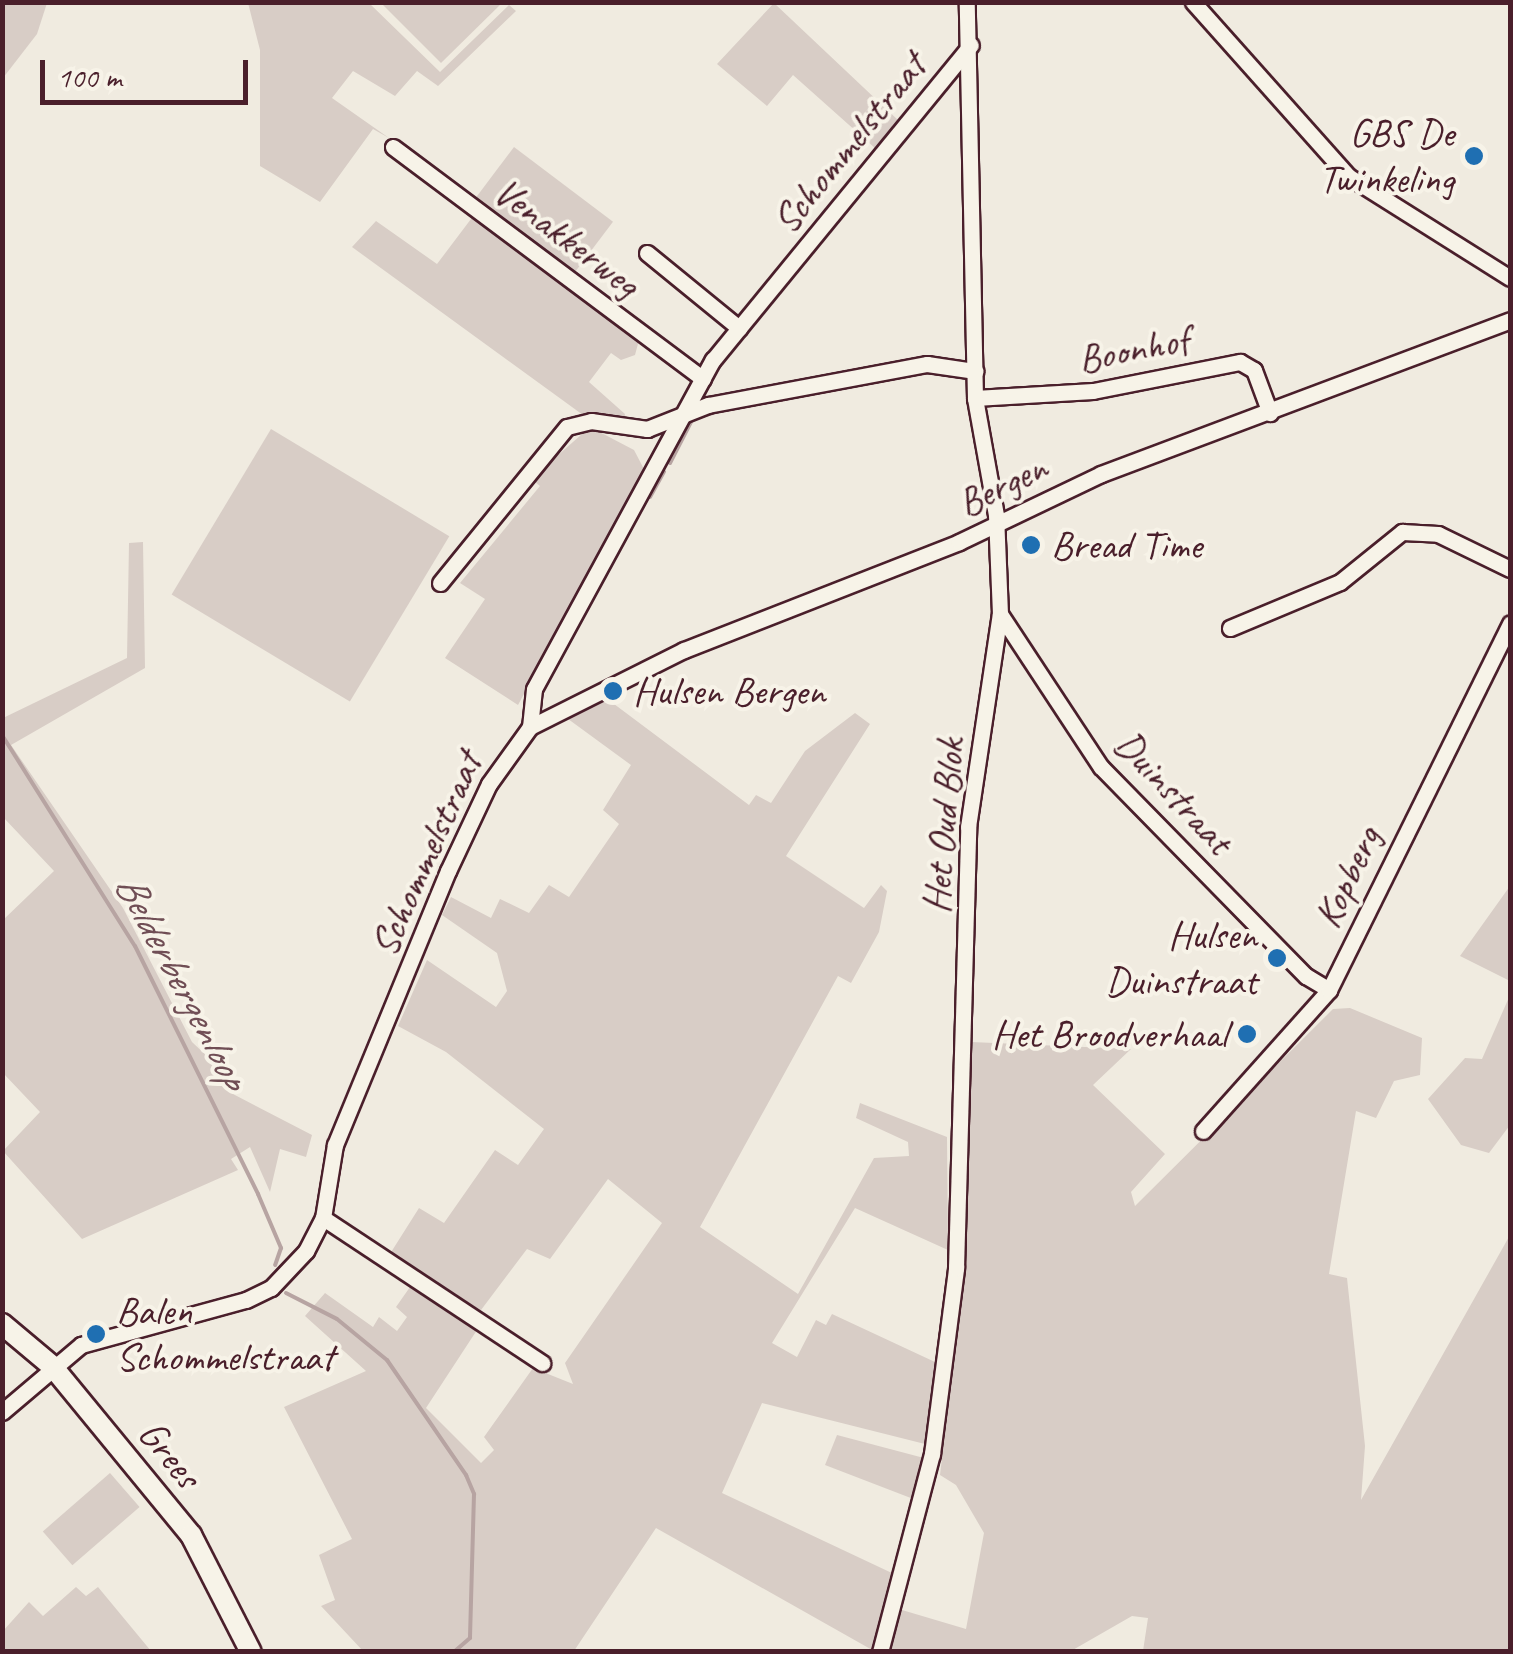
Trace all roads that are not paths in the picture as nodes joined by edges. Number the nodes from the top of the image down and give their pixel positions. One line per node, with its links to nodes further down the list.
1 (967, 2): 3 (street, Het Oud Blok)
2 (1193, 2): 6 (street)
3 (971, 45): 8 (street, Schommelstraat); 9 (street, Het Oud Blok)
4 (393, 147): 10 (street, Venakkerweg)
5 (646, 253): 8 (street)
6 (1510, 278)
7 (1510, 320): 13 (street, Bergen)
8 (738, 328): 10 (street, Schommelstraat)
9 (975, 371): 11 (street, Het Oud Blok); 12 (street)
10 (703, 380): 12 (street, Schommelstraat)
11 (975, 398): 13 (street, Boonhof); 14 (street, Het Oud Blok)
12 (683, 413): 16 (street); 20 (street, Schommelstraat)
13 (1270, 413): 14 (street, Bergen)
14 (994, 526): 17 (street, Het Oud Blok); 20 (street, Bergen)
15 (1510, 569): 19 (street)
16 (440, 582)
17 (1000, 614): 21 (street, Duinstraat); 29 (street, Het Oud Blok)
18 (1510, 623): 21 (street, Kopberg)
19 (1230, 628)
20 (530, 727): 23 (street, Schommelstraat)
21 (1329, 990): 22 (street, Kopberg)
22 (1202, 1131)
23 (323, 1218): 25 (street); 26 (street, Schommelstraat)
24 (2, 1324): 26 (street, Grees)
25 (542, 1363)
26 (52, 1366): 27 (street, Schommelstraat); 28 (street, Grees)
27 (2, 1412)
28 (250, 1652)
29 (880, 1652)

